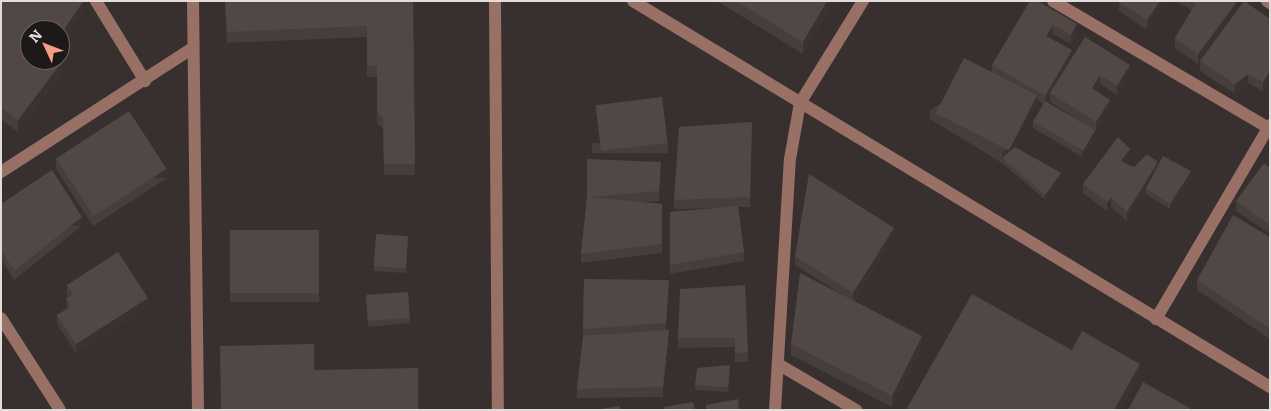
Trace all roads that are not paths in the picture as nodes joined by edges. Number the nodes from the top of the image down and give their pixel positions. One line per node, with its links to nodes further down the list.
1 (96, 1): 8 (street)
2 (193, 1): 7 (street)
3 (495, 1): 18 (street)
4 (633, 1): 9 (street)
5 (863, 1): 9 (street)
6 (1054, 1): 10 (street)
7 (193, 48): 8 (street); 17 (street)
8 (145, 81): 11 (street)
9 (800, 103): 13 (street); 14 (street)
10 (1269, 126): 13 (street)
11 (1, 172)
12 (1, 318): 16 (street)
13 (1156, 319): 15 (street)
14 (778, 364): 19 (street); 20 (street)
15 (1270, 387)
16 (60, 410)
17 (198, 410)
18 (498, 410)
19 (775, 410)
20 (856, 410)

